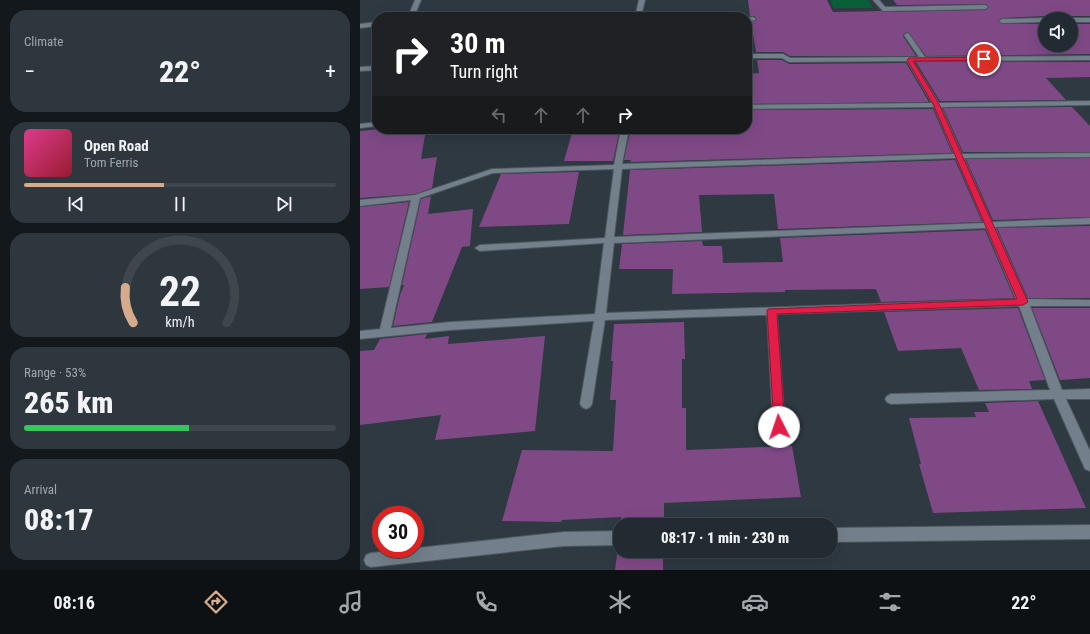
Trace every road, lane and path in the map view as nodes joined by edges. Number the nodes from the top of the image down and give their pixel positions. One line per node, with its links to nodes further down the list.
1 (418, 0): 5 (street)
2 (642, 0): 6 (street)
3 (876, 0): 4 (street)
4 (986, 7)
5 (413, 12)
6 (639, 12)
7 (1038, 20): 10 (street)
8 (1078, 20): 9 (street)
9 (1090, 20)
10 (1002, 21)
11 (372, 25): 12 (street)
12 (361, 27)
13 (906, 35): 16 (street)
14 (752, 56): 17 (street)
15 (1090, 58): 16 (street)
16 (923, 59): 17 (street)
17 (909, 60): 21 (street)
18 (372, 68): 19 (street)
19 (360, 69)
20 (1090, 103): 21 (street)
21 (936, 104): 22 (street); 27 (street)
22 (752, 107)
23 (372, 125): 24 (street)
24 (360, 126)
25 (624, 134): 28 (street)
26 (1090, 155): 27 (street)
27 (958, 156): 28 (street); 32 (street)
28 (618, 166): 29 (street); 33 (street)
29 (416, 197): 30 (street); 39 (street)
30 (360, 203)
31 (1090, 221): 32 (street)
32 (988, 224): 33 (street); 35 (street)
33 (610, 240): 34 (street); 38 (street)
34 (480, 248)
35 (1023, 302): 36 (street); 37 (street); 42 (street)
36 (1090, 303)
37 (772, 311): 38 (street); 45 (street)
38 (600, 317): 39 (street); 44 (street)
39 (385, 332): 40 (street)
40 (360, 335)
41 (1090, 394): 42 (street)
42 (1058, 395): 43 (street); 46 (street)
43 (890, 398)
44 (586, 404)
45 (779, 427)
46 (1090, 465)
47 (1090, 532): 48 (street)
48 (837, 535)
49 (613, 538): 50 (street)
50 (370, 560)

